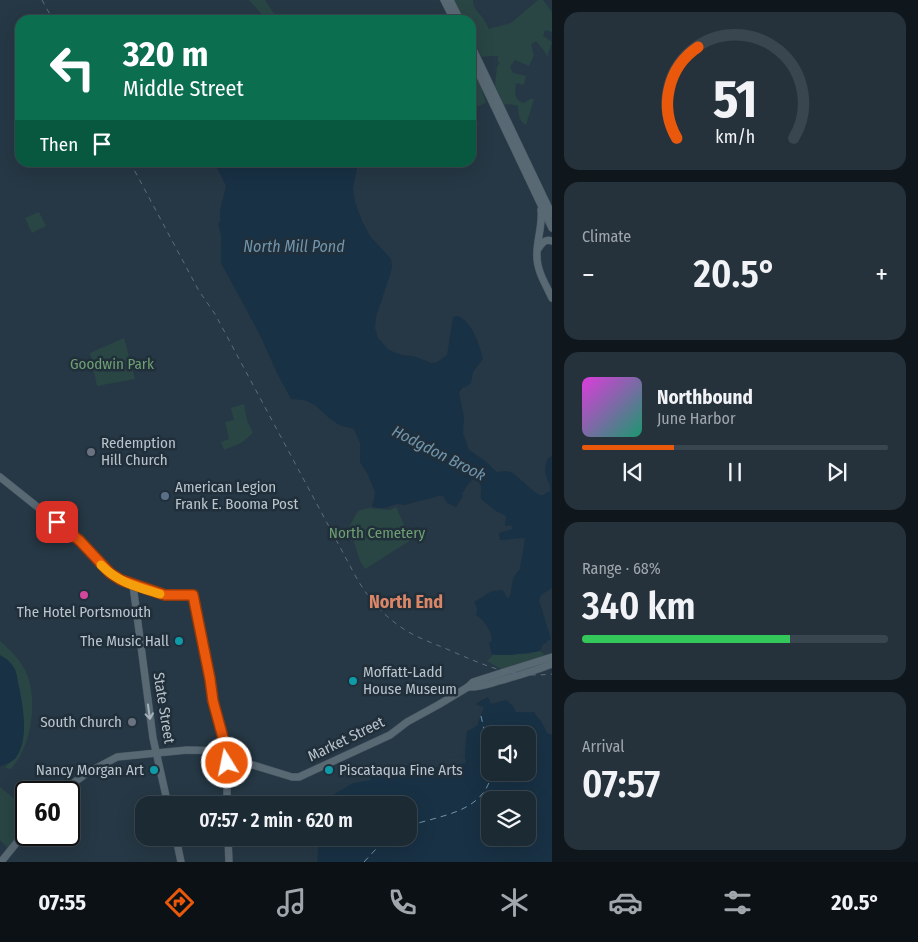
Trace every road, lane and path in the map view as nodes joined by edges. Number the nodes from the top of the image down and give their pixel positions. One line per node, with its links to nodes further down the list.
1 (444, 0): 3 (main road)
2 (450, 0): 4 (main road)
3 (452, 15)
4 (458, 15)
5 (476, 56): 8 (main road)
6 (476, 68): 7 (main road)
7 (540, 202): 9 (main road); 11 (main road)
8 (552, 216)
9 (552, 228)
10 (552, 241): 11 (main road)
11 (537, 252): 12 (main road)
12 (552, 298)
13 (0, 478): 14 (main road)
14 (133, 585): 15 (main road); 16 (main road, State Street)
15 (143, 588): 16 (main road); 21 (main road)
16 (135, 600): 20 (main road, State Street, one-way to 20)
17 (552, 657): 19 (main road, Market Street)
18 (552, 664): 19 (main road, Market Street)
19 (468, 687): 21 (main road, Market Street)
20 (157, 752): 21 (main road, Market Street); 22 (main road, Market Street); 23 (main road, State Street)
21 (226, 754): 24 (main road)
22 (76, 781)
23 (166, 796)
24 (228, 796)
25 (15, 845): 28 (main road)
26 (178, 846): 29 (main road)
27 (228, 846): 30 (main road)
28 (1, 862)
29 (181, 862)
30 (229, 862)

